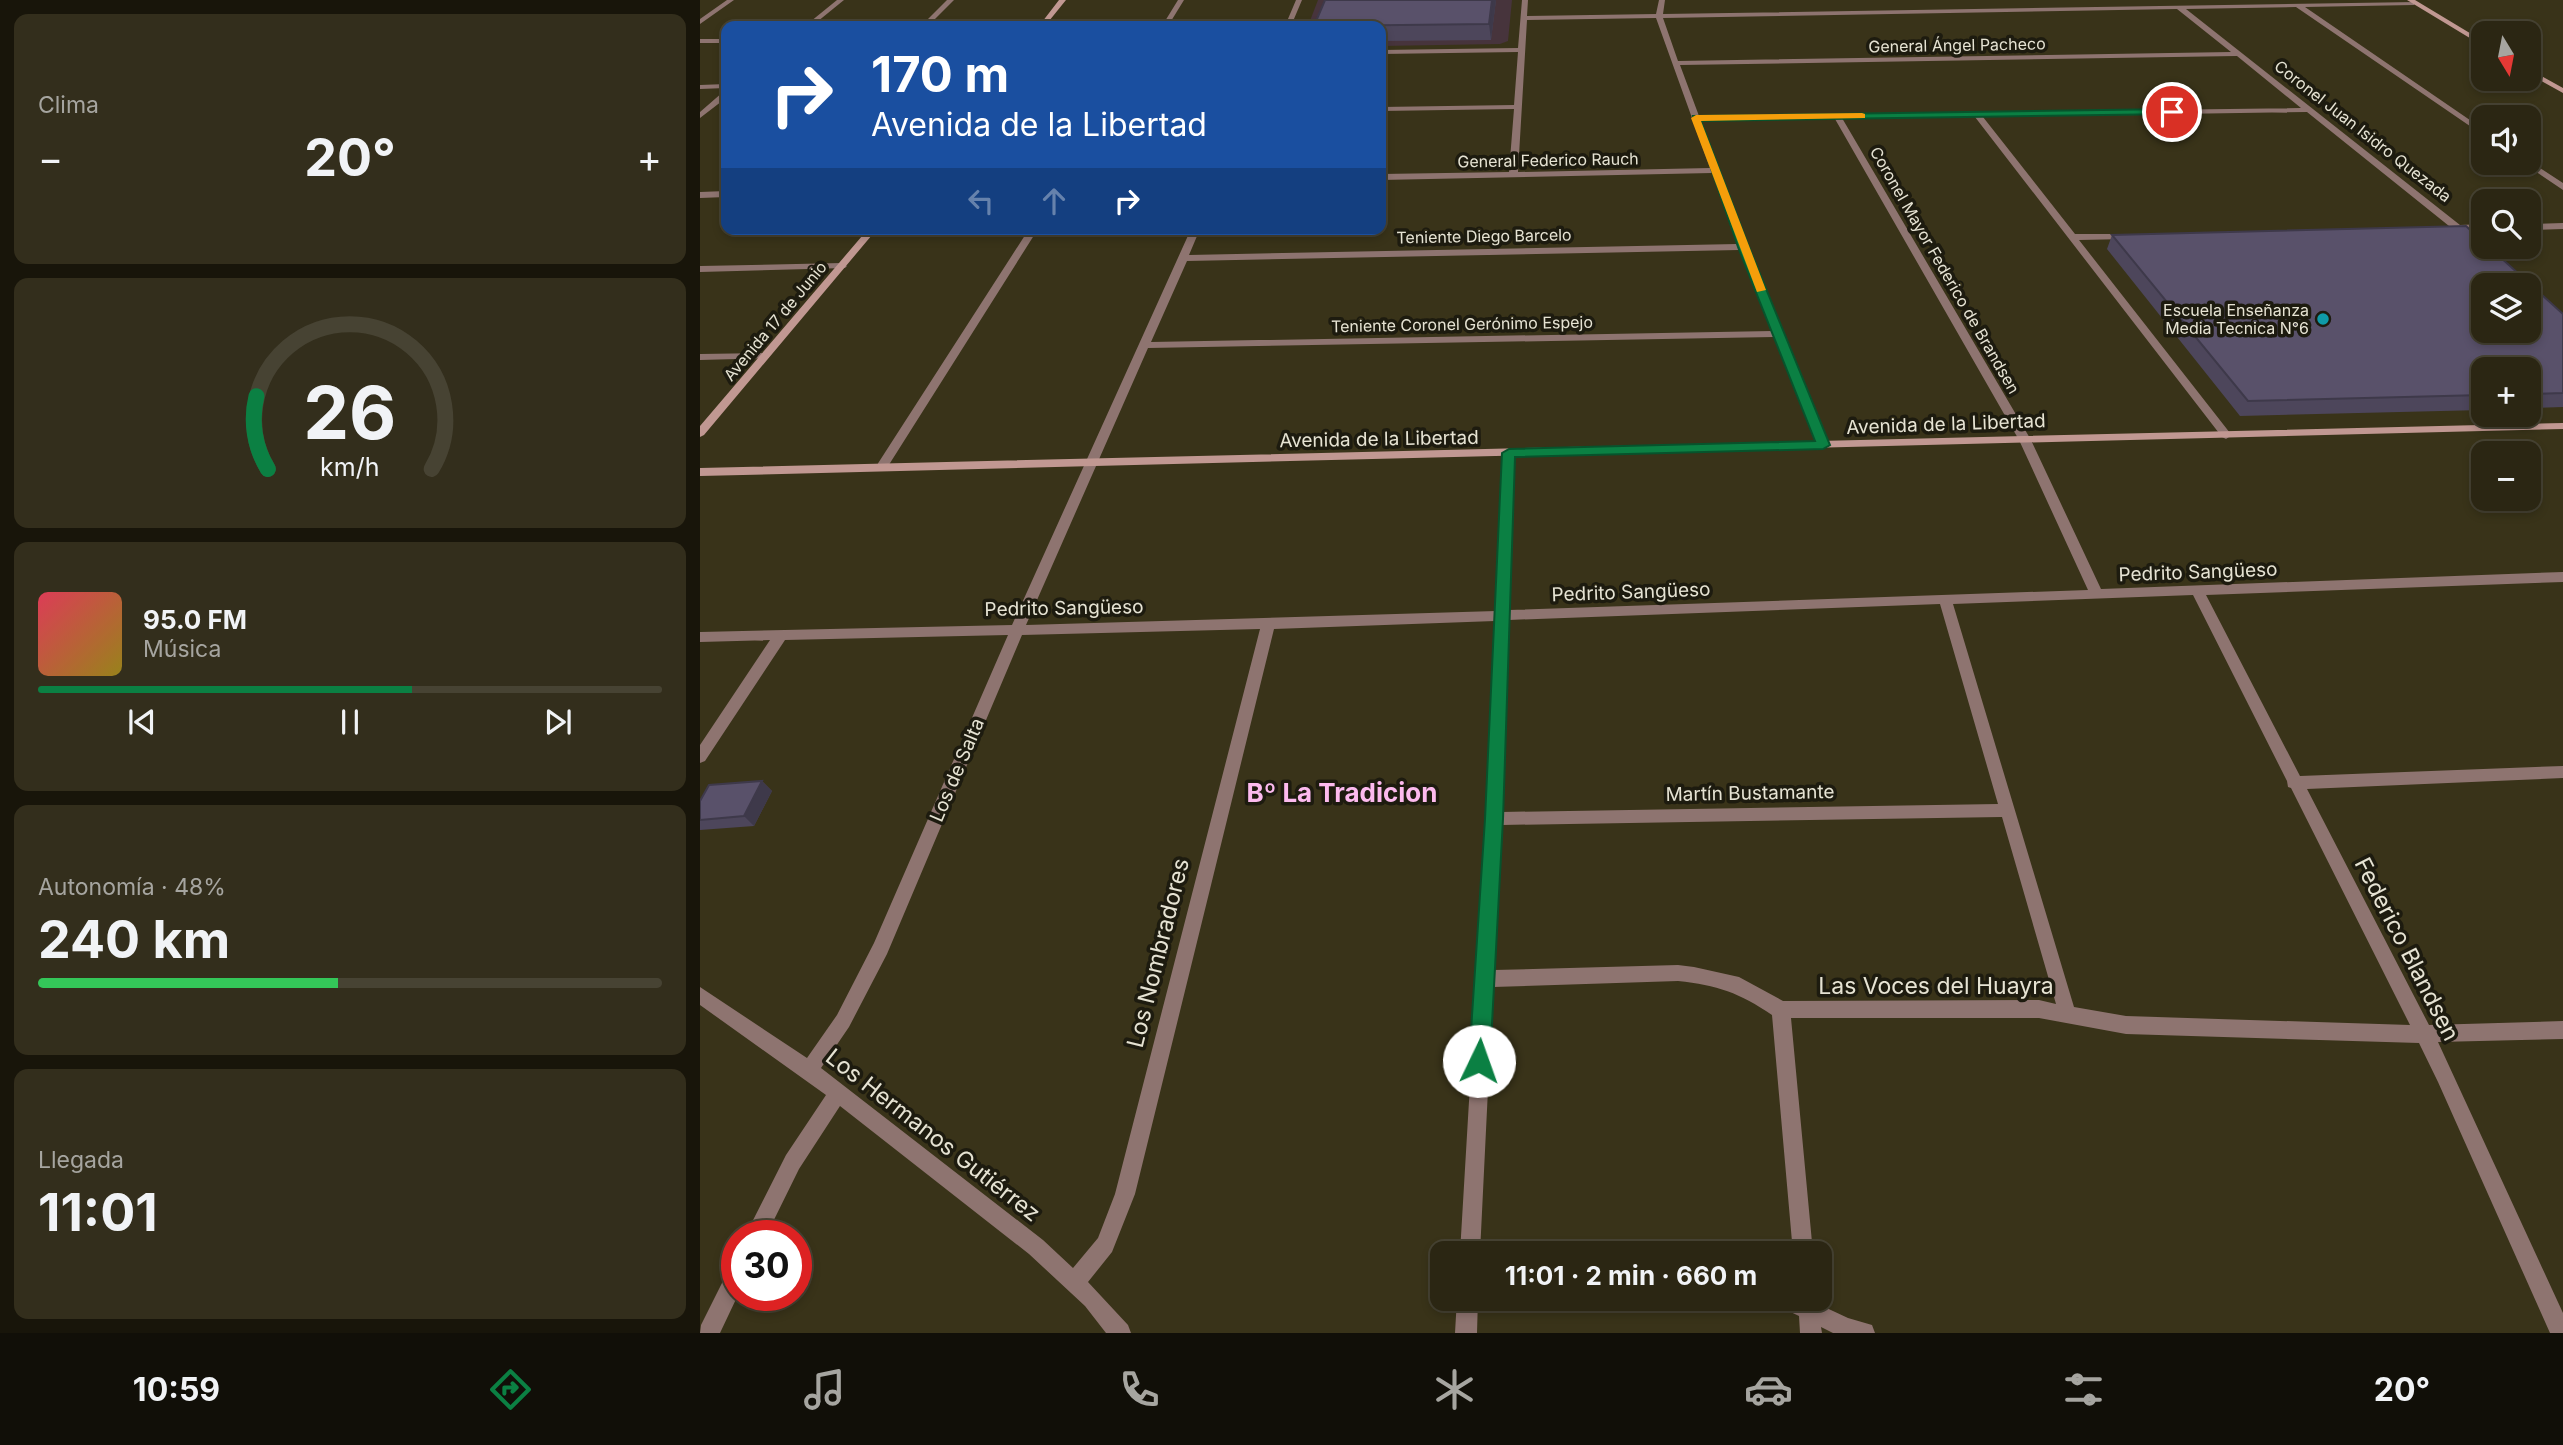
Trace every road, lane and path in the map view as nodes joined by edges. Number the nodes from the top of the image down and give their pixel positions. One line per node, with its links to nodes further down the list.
1 (731, 0): 23 (street)
2 (841, 0): 18 (street)
3 (951, 0): 19 (street)
4 (1063, 0): 20 (main road)
5 (1181, 0): 21 (street)
6 (1299, 0): 22 (street)
7 (1525, 0): 17 (street)
8 (1662, 0): 16 (street)
9 (1829, 0): 15 (street)
10 (1948, 0): 14 (street)
11 (2412, 2): 12 (street); 24 (main road)
12 (2295, 4): 13 (street); 43 (street)
13 (2179, 7): 14 (street); 29 (street, Coronel Juan Isidro Quezada)
14 (1955, 10): 15 (street)
15 (1834, 12): 16 (street)
16 (1659, 15): 17 (street); 30 (street)
17 (1523, 18): 27 (street)
18 (814, 21)
19 (929, 21)
20 (1046, 21)
21 (1168, 21)
22 (1290, 21)
23 (700, 22)
24 (2471, 37)
25 (700, 41): 26 (street)
26 (721, 41)
27 (1521, 50): 28 (street); 36 (street)
28 (1386, 52)
29 (2240, 54): 30 (street, General Ángel Pacheco); 38 (street, Coronel Juan Isidro Quezada)
30 (1675, 63): 42 (street)
31 (2541, 78): 34 (main road)
32 (721, 86): 33 (street)
33 (700, 87)
34 (2563, 91)
35 (721, 98): 40 (street)
36 (1517, 107): 37 (street); 46 (street)
37 (1386, 109)
38 (2311, 110): 39 (street); 54 (street, Coronel Juan Isidro Quezada)
39 (1977, 114): 41 (street); 60 (street)
40 (700, 116)
41 (1837, 116): 42 (street); 73 (street, Coronel Mayor Federico de Brandsen)
42 (1696, 118): 44 (street)
43 (2471, 125)
44 (1716, 170): 46 (street, General Federico Rauch); 62 (street)
45 (2541, 172): 48 (street)
46 (1513, 174): 47 (street, General Federico Rauch)
47 (1386, 177)
48 (2563, 187)
49 (721, 194): 50 (street)
50 (700, 195)
51 (2541, 226): 52 (street)
52 (2563, 226)
53 (2446, 228): 54 (street)
54 (2460, 228): 55 (street); 61 (street, Coronel Juan Isidro Quezada)
55 (2471, 228)
56 (868, 235): 64 (main road, Avenida 17 de Junio)
57 (1030, 235): 77 (street)
58 (1194, 235): 63 (street, Los de Salta)
59 (2142, 236): 60 (street)
60 (2073, 237): 72 (street)
61 (2471, 238)
62 (1743, 247): 63 (street, Teniente Diego Barcelo); 66 (street)
63 (1184, 258): 67 (street, Los de Salta)
64 (842, 266): 65 (street); 68 (main road, Avenida 17 de Junio)
65 (700, 270)
66 (1778, 334): 67 (street, Teniente Coronel Gerónimo Espejo); 74 (street)
67 (1146, 345): 76 (street, Los de Salta)
68 (765, 356): 69 (street); 71 (main road, Avenida 17 de Junio)
69 (700, 357)
70 (2563, 426): 72 (main road, Avenida de la Libertad)
71 (700, 433)
72 (2225, 435): 73 (main road, Avenida de la Libertad)
73 (2025, 440): 74 (main road, Avenida de la Libertad); 81 (street)
74 (1823, 445): 75 (main road, Avenida de la Libertad)
75 (1509, 453): 76 (main road, Avenida de la Libertad); 83 (street)
76 (1092, 463): 77 (main road, Avenida de la Libertad); 85 (street, Los de Salta)
77 (881, 468): 78 (main road, Avenida de la Libertad)
78 (700, 472)
79 (2563, 577): 80 (street, Pedrito Sangüeso)
80 (2198, 592): 81 (street, Pedrito Sangüeso); 90 (street, Federico Blandsen)
81 (2097, 594): 82 (street, Pedrito Sangüeso)
82 (1945, 601): 83 (street, Pedrito Sangüeso); 91 (street)
83 (1502, 616): 84 (street, Pedrito Sangüeso); 92 (street)
84 (1268, 624): 85 (street, Pedrito Sangüeso); 104 (street, Los Nombradores)
85 (1018, 627): 86 (street, Pedrito Sangüeso); 99 (street, Los de Salta)
86 (781, 635): 87 (street, Pedrito Sangüeso); 88 (street)
87 (700, 636)
88 (700, 757)
89 (2563, 772): 90 (street)
90 (2293, 783): 98 (street, Federico Blandsen)
91 (2006, 810): 92 (street, Martín Bustamante); 96 (street)
92 (1494, 819): 93 (street)
93 (1483, 978): 95 (street); 102 (street)
94 (700, 995): 99 (street, Los Hermanos Gutiérrez)
95 (1782, 1010): 96 (street, Las Voces del Huayra); 103 (street)
96 (2067, 1012): 98 (street, Las Voces del Huayra)
97 (2563, 1030): 98 (street, Las Voces del Huayra)
98 (2423, 1034): 114 (street, Federico Blandsen)
99 (809, 1070): 100 (street, Los Hermanos Gutiérrez)
100 (839, 1093): 101 (street); 104 (street, Los Hermanos Gutiérrez)
101 (763, 1220)
102 (1471, 1241)
103 (1802, 1241)
104 (1074, 1283): 109 (street, Los Hermanos Gutiérrez)
105 (721, 1308): 110 (street)
106 (1467, 1311): 111 (street)
107 (1809, 1311): 112 (street)
108 (1822, 1311): 113 (street)
109 (1114, 1331)
110 (709, 1333)
111 (1466, 1333)
112 (1811, 1333)
113 (1864, 1333)
114 (2561, 1333)

